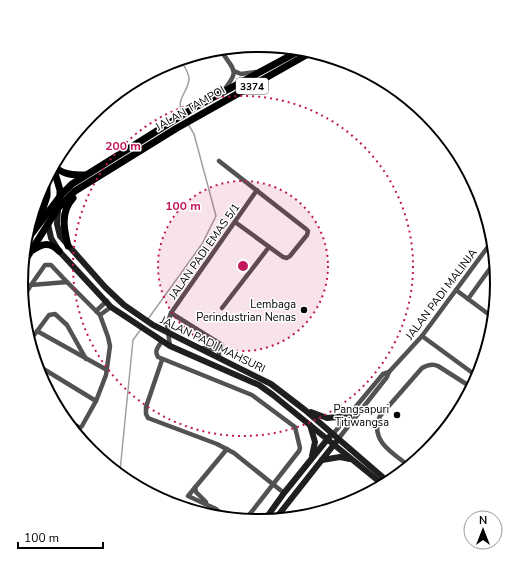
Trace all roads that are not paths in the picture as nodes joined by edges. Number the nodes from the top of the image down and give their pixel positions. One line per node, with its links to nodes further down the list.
1 (223, 54): 4 (street)
2 (293, 54): 5 (main road, JALAN TAMPOI / 3374)
3 (305, 56): 9 (main road, JALAN TAMPOI / 3374)
4 (234, 71): 5 (street); 6 (street)
5 (263, 71): 6 (main road, JALAN TAMPOI / 3374)
6 (221, 94): 11 (main road, JALAN TAMPOI / 3374)
7 (220, 161): 14 (street)
8 (58, 169): 11 (main road)
9 (107, 170): 16 (main road, JALAN TAMPOI / 3374); 21 (main road)
10 (55, 174): 15 (main road)
11 (86, 174): 15 (main road, JALAN TAMPOI / 3374)
12 (50, 185): 16 (main road)
13 (48, 190): 19 (main road)
14 (257, 190): 17 (street, JALAN PADI EMAS 5/1); 22 (street)
15 (61, 195): 16 (main road, JALAN TAMPOI / 3374)
16 (54, 208): 18 (main road); 19 (main road, JALAN TAMPOI / 3374); 21 (main road, JALAN PADI MAHSURI)
17 (235, 222): 22 (street); 35 (street, JALAN PADI EMAS 5/1)
18 (48, 224): 24 (main road); 25 (main road, JALAN PADI MAHSURI)
19 (38, 225): 20 (main road, JALAN TAMPOI / 3374)
20 (34, 230)
21 (68, 246): 38 (main road, JALAN PADI MAHSURI)
22 (269, 247): 33 (street)
23 (488, 247): 30 (street, JALAN PADI MALINJA)
24 (31, 251): 25 (main road)
25 (59, 251): 32 (main road, JALAN PADI MAHSURI)
26 (491, 267): 31 (street)
27 (67, 282): 28 (street); 28 (street); 34 (street)
28 (31, 285): 29 (street)
29 (28, 290)
30 (456, 290): 31 (street); 40 (street, JALAN PADI MALINJA)
31 (468, 299): 36 (street)
32 (109, 304): 34 (street); 41 (main road, JALAN PADI MAHSURI)
33 (222, 308)
34 (98, 313): 49 (street)
35 (172, 313): 38 (street, JALAN PADI EMAS 5/1); 42 (street)
36 (489, 314)
37 (37, 331): 39 (street); 45 (street); 45 (street)
38 (168, 333): 43 (street, JALAN PADI EMAS 5/1); 44 (main road, JALAN PADI MAHSURI)
39 (34, 335)
40 (422, 336): 50 (street, JALAN PADI MALINJA); 51 (street)
41 (162, 341): 43 (main road, JALAN PADI MAHSURI); 47 (street)
42 (220, 344): 44 (street); 46 (street)
43 (170, 346): 56 (main road, JALAN PADI MAHSURI)
44 (196, 347): 46 (main road, JALAN PADI MAHSURI)
45 (86, 358): 49 (street)
46 (220, 358): 54 (main road, JALAN PADI MAHSURI)
47 (162, 360): 62 (street); 69 (street)
48 (45, 370): 53 (street)
49 (107, 370): 53 (street)
50 (389, 372): 55 (street, JALAN PADI MALINJA); 59 (street, JALAN PADI MALINJA)
51 (473, 373)
52 (467, 384): 66 (street)
53 (96, 401): 57 (street)
54 (305, 410): 55 (main road); 58 (main road, JALAN PADI MAHSURI)
55 (349, 416): 58 (street, JALAN PADI MALINJA)
56 (310, 425): 60 (main road, JALAN PADI MAHSURI); 63 (main road)
57 (78, 427)
58 (333, 434): 59 (main road, JALAN PADI MAHSURI); 60 (main road)
59 (339, 438): 61 (main road); 67 (main road, JALAN PADI MAHSURI)
60 (328, 439): 61 (main road, JALAN PADI MAHSURI); 63 (main road)
61 (334, 444): 64 (main road); 65 (main road, JALAN PADI MAHSURI)
62 (227, 449): 69 (street); 70 (street)
63 (311, 459): 71 (main road)
64 (322, 460): 65 (main road); 76 (main road)
65 (354, 460): 68 (main road, JALAN PADI MAHSURI)
66 (405, 463)
67 (383, 478)
68 (378, 481)
69 (273, 485): 71 (street); 74 (street)
70 (196, 487): 72 (street); 72 (street)
71 (284, 493): 75 (main road)
72 (216, 509): 73 (street)
73 (219, 511)
74 (250, 514)
75 (269, 514)
76 (279, 514)

